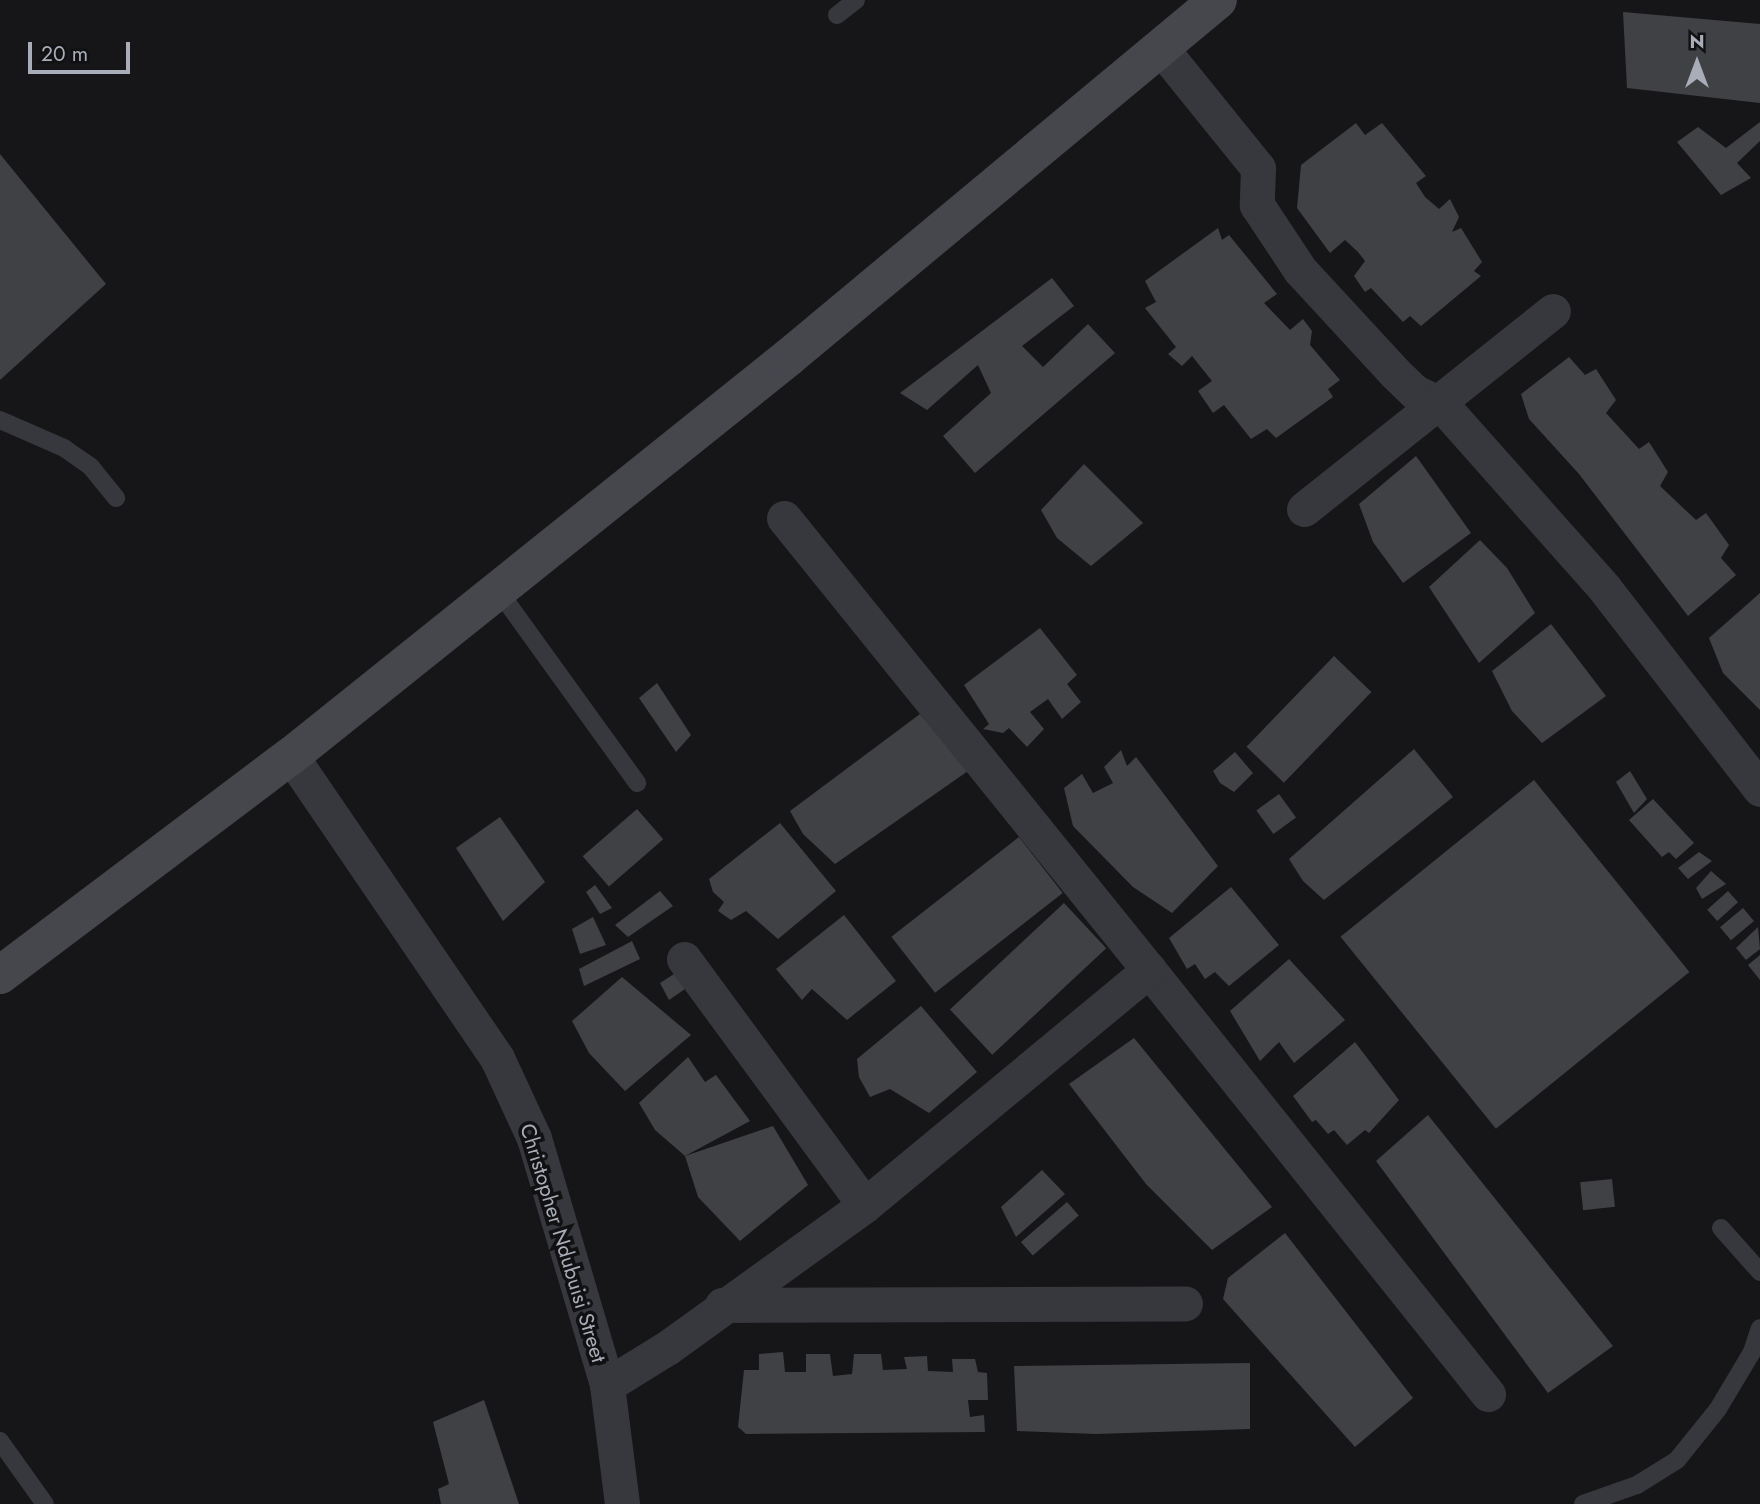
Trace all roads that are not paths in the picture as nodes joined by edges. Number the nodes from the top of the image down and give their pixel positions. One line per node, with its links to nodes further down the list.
1 (856, 0): 3 (lane)
2 (1218, 0): 4 (street)
3 (837, 15)
4 (1161, 48): 6 (street); 11 (street)
5 (1553, 311): 6 (street)
6 (1441, 404): 9 (street); 14 (street)
7 (0, 420): 8 (lane)
8 (116, 498)
9 (1304, 509)
10 (784, 518): 16 (street)
11 (498, 590): 12 (street); 13 (lane)
12 (291, 755): 17 (street); 24 (street, Christopher Ndubuisi Street)
13 (636, 783)
14 (1760, 789)
15 (684, 959): 18 (street)
16 (1149, 971): 18 (street); 25 (street)
17 (0, 975)
18 (865, 1205): 22 (street)
19 (1721, 1228): 20 (lane)
20 (1760, 1272)
21 (1185, 1303): 22 (street)
22 (722, 1305): 24 (street)
23 (1760, 1328): 29 (lane)
24 (607, 1385): 28 (street, Christopher Ndubuisi Street)
25 (1488, 1394)
26 (0, 1441): 27 (lane)
27 (45, 1504)
28 (622, 1504)
29 (1583, 1504)

